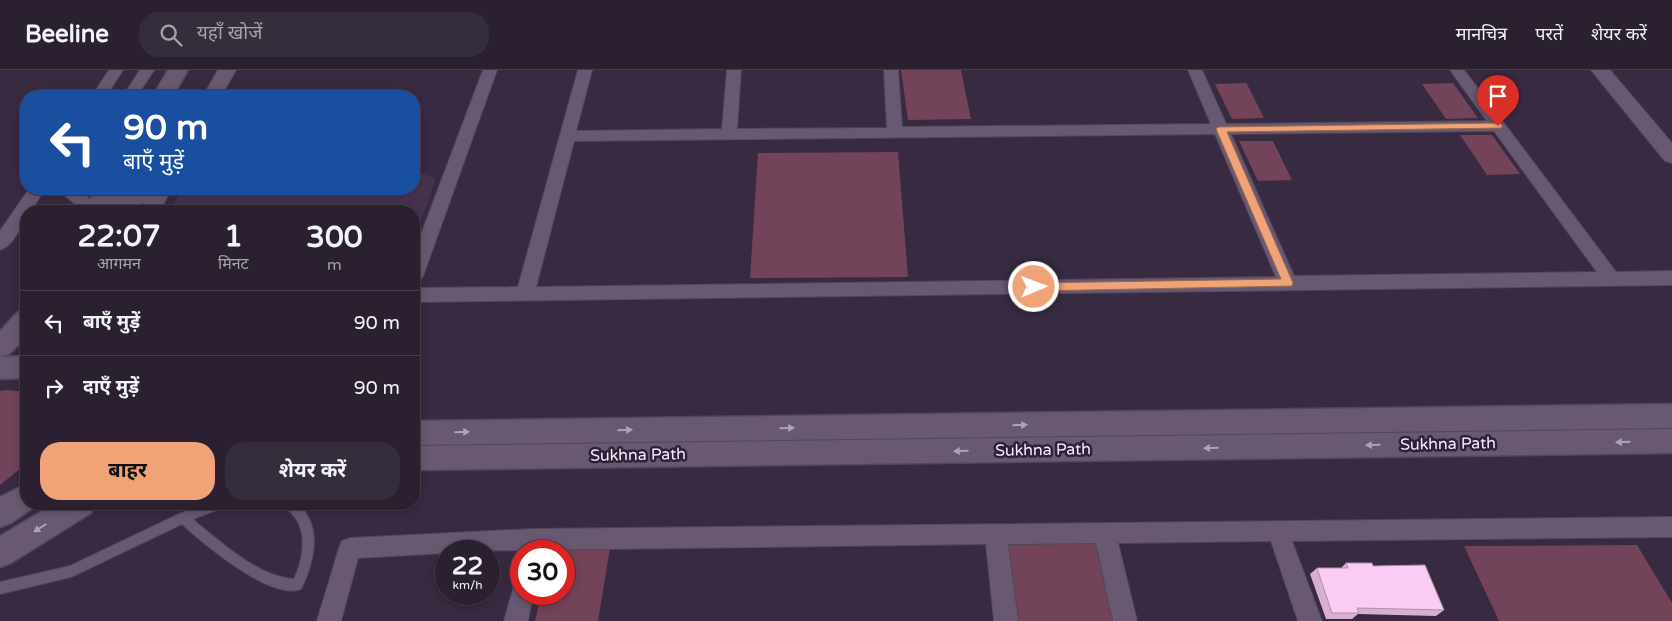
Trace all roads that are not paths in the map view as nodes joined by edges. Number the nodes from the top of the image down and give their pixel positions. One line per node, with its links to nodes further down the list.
1 (116, 70): 13 (street)
2 (146, 70): 14 (street)
3 (178, 70): 15 (main road)
4 (198, 70): 16 (main road)
5 (227, 70): 17 (street)
6 (490, 70): 30 (street)
7 (585, 70): 22 (street)
8 (734, 70): 21 (street)
9 (891, 70): 20 (street)
10 (1195, 70): 19 (street)
11 (1457, 70): 18 (street)
12 (1600, 70): 23 (street)
13 (103, 90)
14 (134, 90)
15 (166, 90)
16 (186, 90)
17 (215, 90)
18 (1498, 126): 19 (street); 32 (street)
19 (1221, 129): 20 (street); 33 (street)
20 (895, 133): 21 (street)
21 (729, 135): 22 (street)
22 (567, 136): 34 (street)
23 (1672, 156)
24 (76, 195): 27 (street)
25 (137, 195): 26 (street)
26 (122, 203)
27 (87, 205)
28 (20, 214): 29 (street)
29 (0, 244)
30 (420, 260)
31 (1672, 278): 32 (street)
32 (1611, 279): 33 (street)
33 (1288, 283): 34 (street)
34 (525, 293): 35 (street)
35 (420, 295)
36 (20, 309): 37 (main road)
37 (0, 322)
38 (20, 327): 39 (main road)
39 (0, 347)
40 (20, 367): 41 (main road)
41 (0, 368)
42 (1672, 416): 43 (main road, Sukhna Path, one-way to 42)
43 (420, 433)
44 (1672, 441): 45 (main road, Sukhna Path, one-way to 45)
45 (420, 458)
46 (20, 501): 50 (main road)
47 (70, 510): 58 (main road, one-way to 58)
48 (203, 510): 51 (lane)
49 (296, 510): 51 (lane)
50 (0, 513)
51 (183, 518): 59 (lane)
52 (1672, 527): 53 (street)
53 (1278, 531): 54 (street); 65 (street)
54 (1105, 533): 55 (street); 64 (street)
55 (996, 534): 56 (street); 63 (street)
56 (575, 544)
57 (510, 545): 61 (street)
58 (0, 553)
59 (0, 588)
60 (520, 605): 62 (street)
61 (329, 621)
62 (516, 621)
63 (1006, 621)
64 (1125, 621)
65 (1310, 621)

